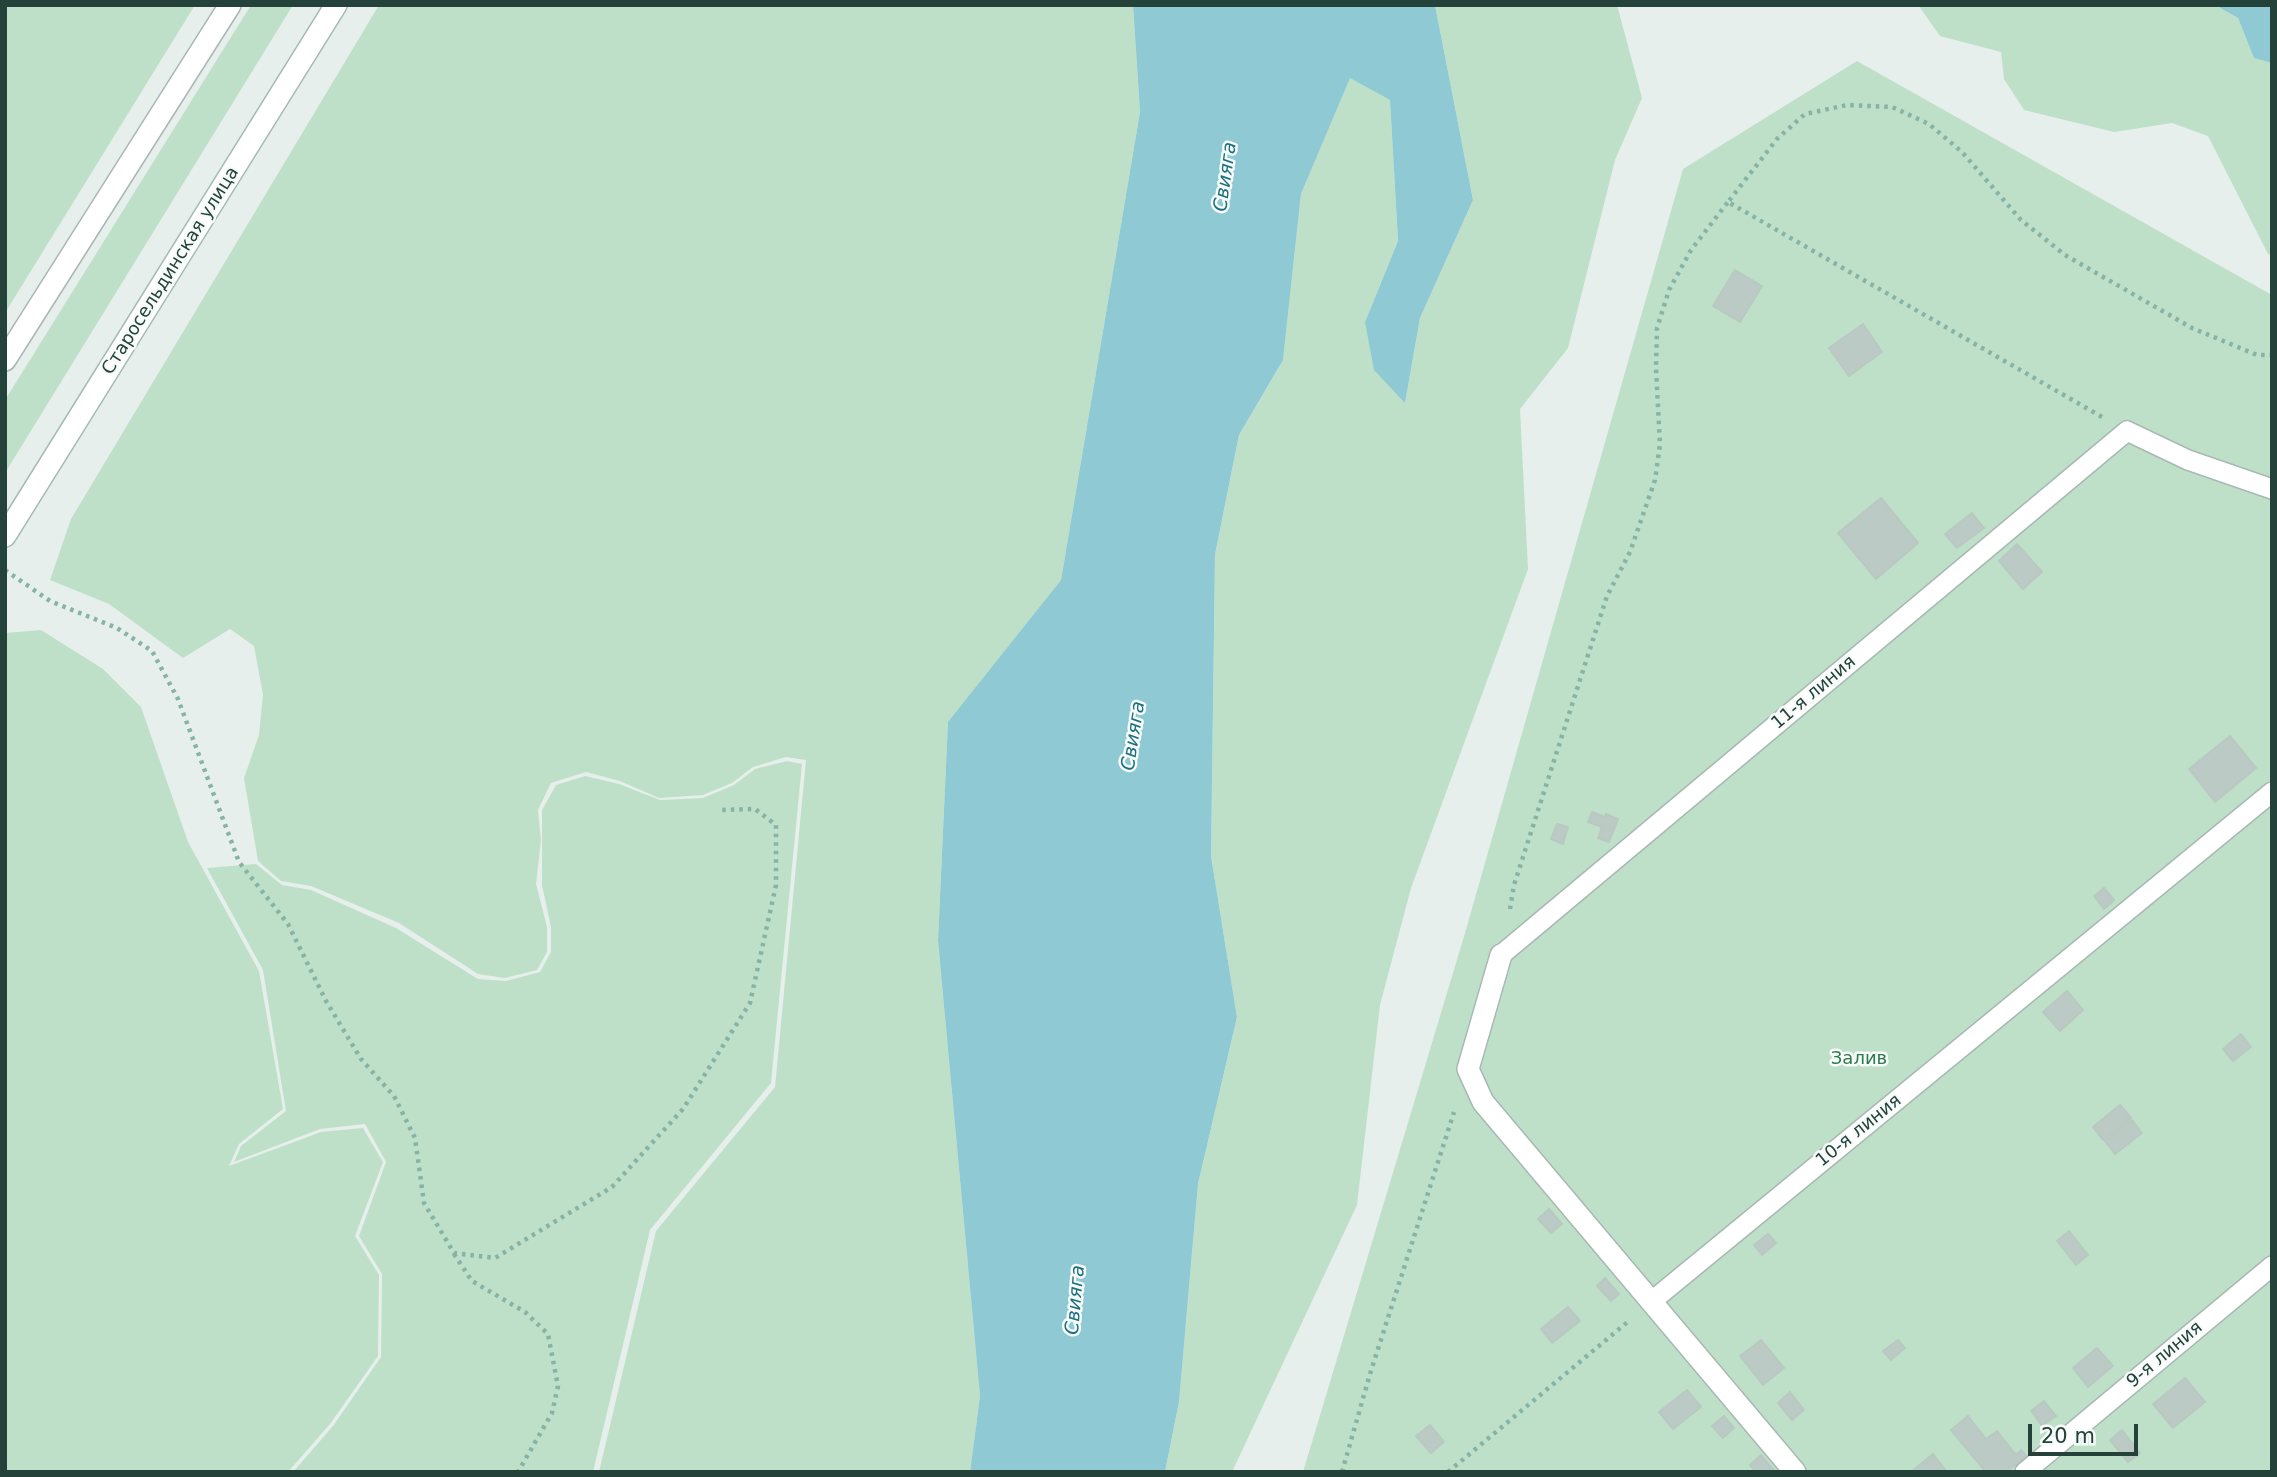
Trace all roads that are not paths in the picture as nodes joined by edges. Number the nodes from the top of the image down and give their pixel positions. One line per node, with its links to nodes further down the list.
1 (230, 5): 3 (street)
2 (336, 5): 5 (street, Старосельдинская улица)
3 (5, 360)
4 (2272, 489): 7 (lane, 11-я линия)
5 (5, 536)
6 (2272, 792): 9 (lane, 10-я линия)
7 (1501, 955): 9 (street)
8 (2272, 1266): 11 (lane, 9-я линия)
9 (1652, 1301): 10 (street)
10 (1795, 1472)
11 (2025, 1472)

